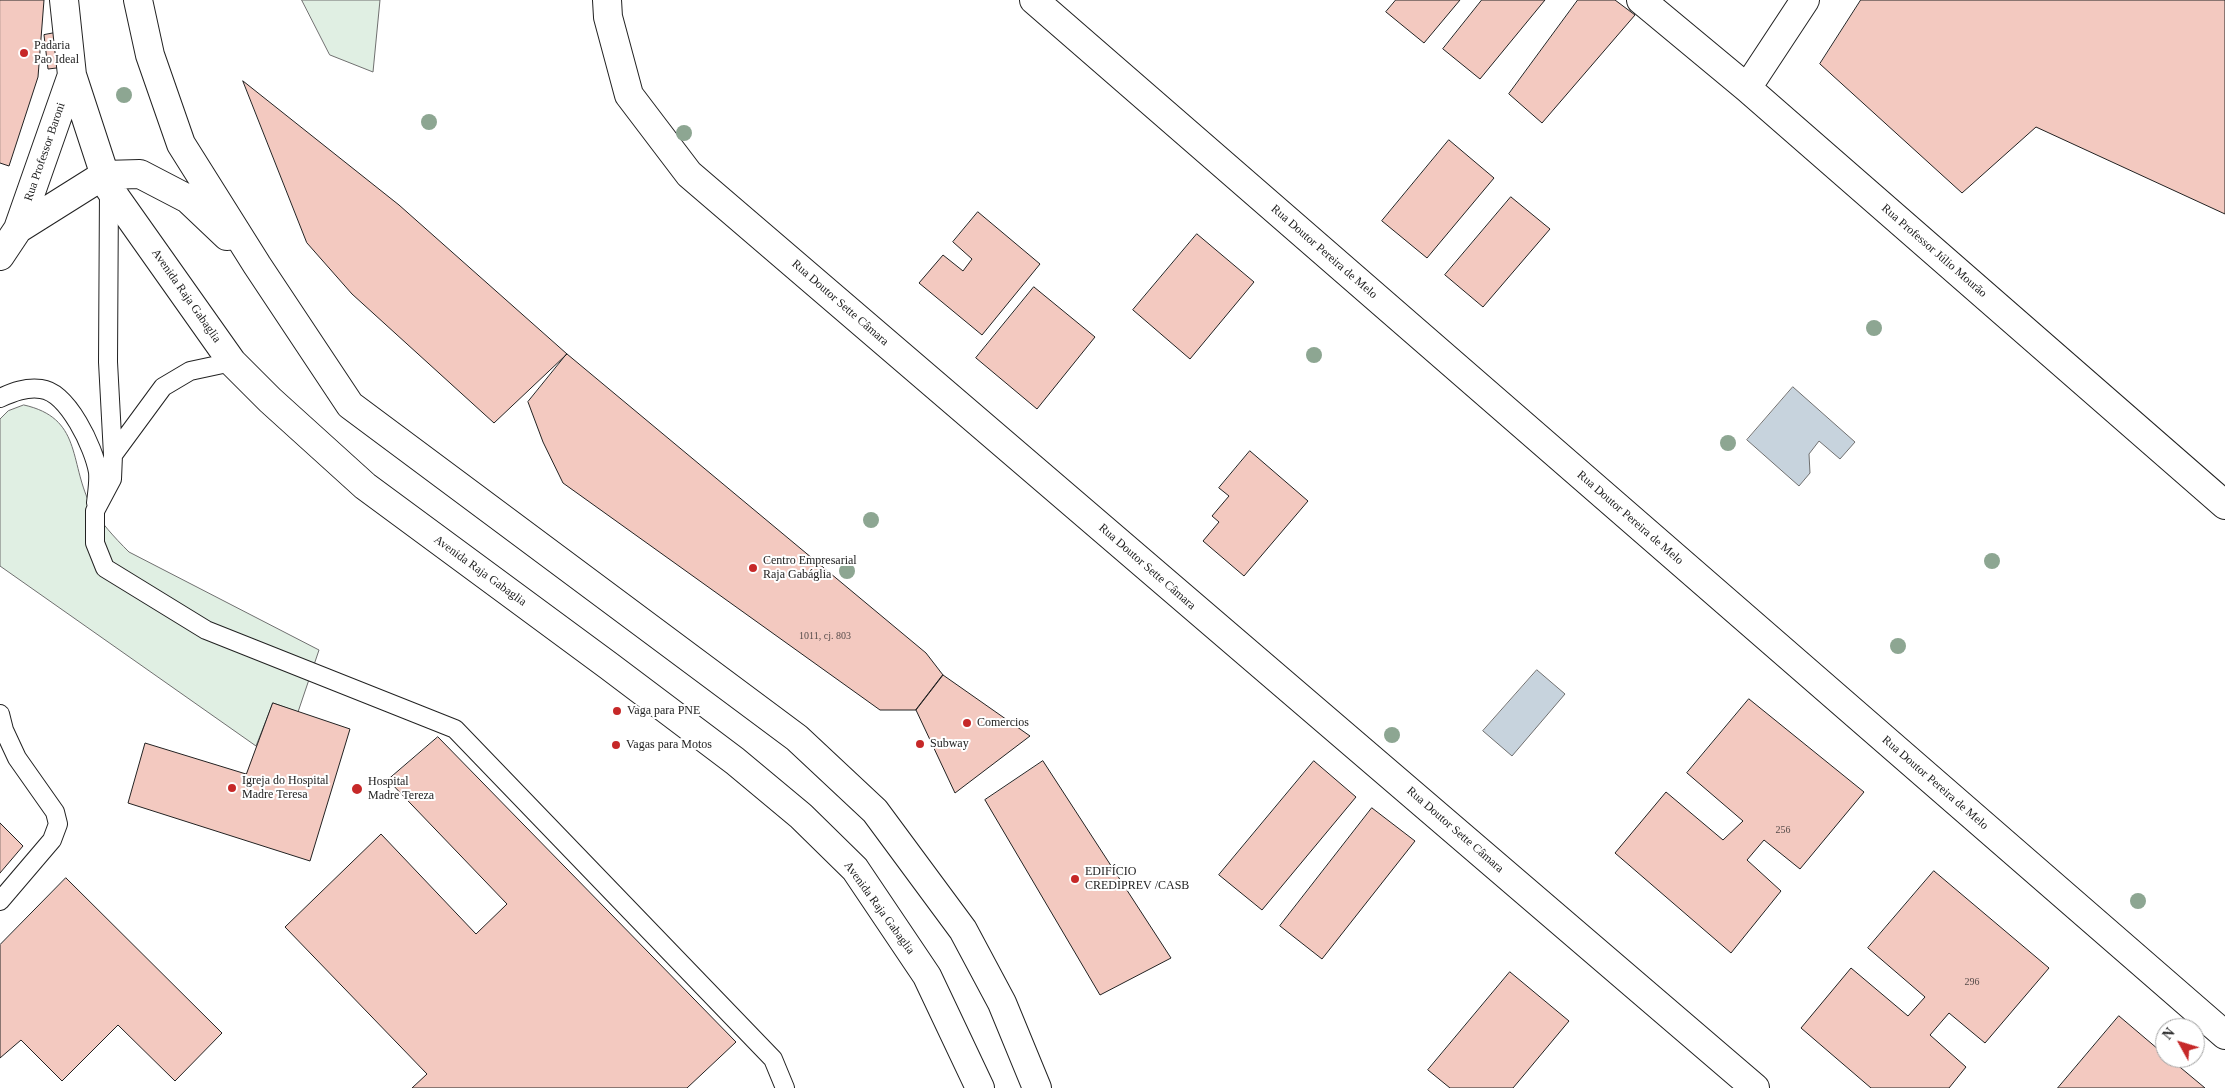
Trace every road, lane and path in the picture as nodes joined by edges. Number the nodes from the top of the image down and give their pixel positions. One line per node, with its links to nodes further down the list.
1 (64, 0): 7 (street, Avenida Raja Gabaglia)
2 (138, 0): 12 (street)
3 (607, 0): 24 (street, Rua Doutor Sette Câmara)
4 (1034, 0): 20 (street, Rua Doutor Pereira de Melo)
5 (1641, 0): 8 (street, Rua Professor Júlio Mourão)
6 (1805, 0): 8 (street)
7 (72, 75): 9 (street, Avenida Raja Gabaglia); 10 (street, Rua Professor Baroni)
8 (1747, 88): 16 (street, Rua Professor Júlio Mourão)
9 (107, 182): 10 (street, Rua Professor Baroni); 12 (street); 13 (street, Avenida Raja Gabaglia); 15 (lane)
10 (18, 229): 11 (street, Rua Professor Baroni)
11 (0, 256)
12 (257, 265): 23 (street)
13 (232, 362): 15 (lane); 22 (street, Avenida Raja Gabaglia)
14 (0, 398): 17 (lane)
15 (113, 455): 17 (lane)
16 (2225, 504)
17 (96, 511): 21 (lane)
18 (0, 714): 19 (lane)
19 (0, 901)
20 (2225, 1035)
21 (785, 1088)
22 (980, 1088)
23 (1037, 1088)
24 (1756, 1088)

